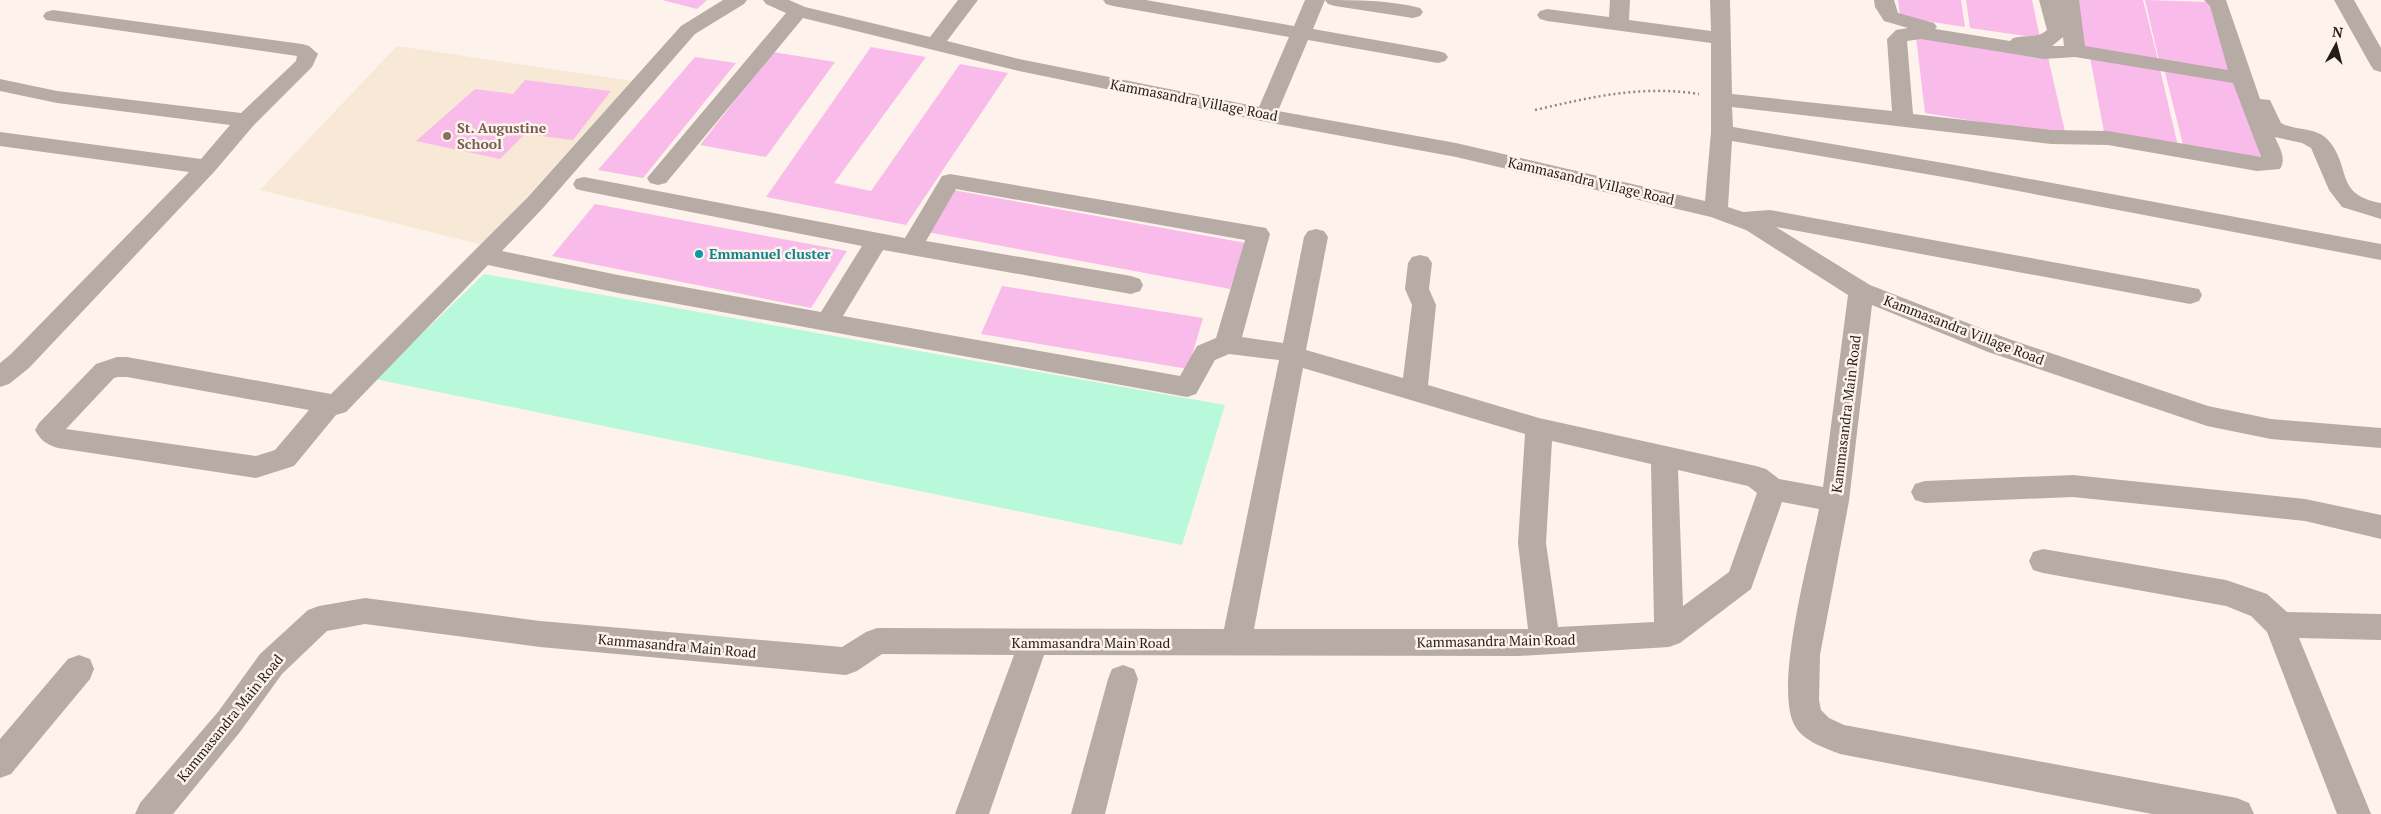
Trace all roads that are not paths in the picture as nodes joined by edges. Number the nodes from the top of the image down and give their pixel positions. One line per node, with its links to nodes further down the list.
1 (736, 0): 44 (street)
2 (773, 0): 15 (street, Kammasandra Village Road)
3 (968, 0): 22 (street)
4 (1113, 0): 20 (street)
5 (1315, 0): 20 (street)
6 (1335, 0): 16 (street)
7 (1620, 0): 19 (street)
8 (1720, 0): 21 (street)
9 (1884, 0): 10 (street)
10 (2049, 0)
11 (2069, 0): 23 (street)
12 (2214, 0): 26 (street)
13 (2222, 0): 38 (street)
14 (2344, 0): 25 (street)
15 (798, 12): 22 (street, Kammasandra Village Road); 35 (street)
16 (1413, 12)
17 (1547, 15): 19 (street)
18 (53, 16): 31 (street)
19 (1619, 25): 21 (street)
20 (1299, 34): 24 (street); 29 (street)
21 (1721, 38): 28 (street)
22 (934, 45): 29 (street, Kammasandra Village Road)
23 (2075, 51): 26 (street); 30 (street)
24 (1438, 57)
25 (2381, 66)
26 (2241, 78): 30 (street)
27 (0, 85): 31 (street)
28 (1722, 99): 30 (street); 32 (street)
29 (1266, 115): 37 (street, Kammasandra Village Road)
30 (1903, 119)
31 (246, 120): 34 (street)
32 (1722, 132): 37 (street); 43 (street)
33 (0, 139): 34 (street)
34 (206, 167): 52 (street)
35 (658, 178)
36 (584, 184): 41 (street)
37 (1716, 211): 39 (street, Kammasandra Village Road)
38 (2381, 211)
39 (1742, 219): 47 (street, Kammasandra Village Road); 48 (street)
40 (1316, 237): 51 (street)
41 (877, 241): 42 (street); 49 (street)
42 (911, 247): 46 (street); 50 (street)
43 (2381, 252)
44 (485, 256): 49 (street); 54 (street)
45 (1420, 263): 53 (street)
46 (1131, 285)
47 (1861, 291): 56 (street, Kammasandra Village Road); 60 (street, Kammasandra Main Road)
48 (2190, 295)
49 (827, 322): 50 (street)
50 (1227, 344): 51 (street)
51 (1292, 353): 53 (street); 68 (street)
52 (0, 377)
53 (1415, 390): 55 (street)
54 (330, 404): 54 (street)
55 (1539, 428): 57 (street); 67 (street)
56 (2381, 438)
57 (1664, 456): 58 (street); 65 (street)
58 (1772, 489): 60 (street, Kammasandra Main Road); 65 (street)
59 (1925, 492): 61 (street)
60 (1835, 501): 75 (street)
61 (2381, 527)
62 (2043, 561): 63 (street)
63 (2279, 625): 64 (street); 76 (street)
64 (2381, 627)
65 (1669, 634): 67 (street, Kammasandra Main Road)
66 (1033, 642): 68 (street, Kammasandra Main Road); 72 (street, Kammasandra Main Road); 73 (street)
67 (1545, 642): 68 (street, Kammasandra Main Road)
68 (1236, 643)
69 (79, 669): 71 (street)
70 (1123, 679): 74 (street)
71 (0, 762)
72 (152, 814)
73 (972, 814)
74 (1088, 814)
75 (2237, 814)
76 (2354, 814)

